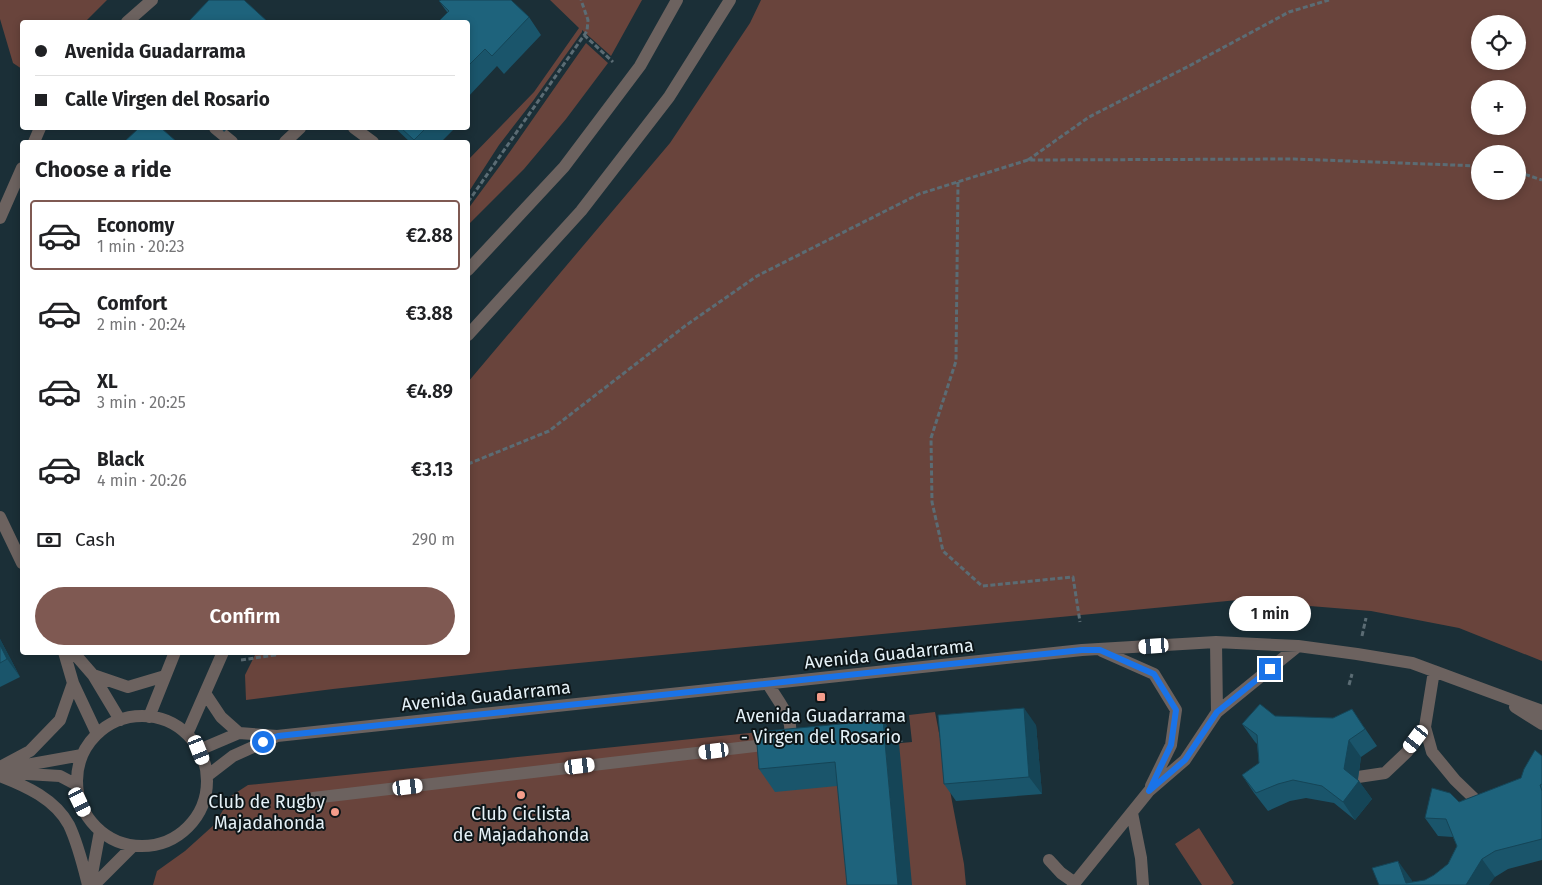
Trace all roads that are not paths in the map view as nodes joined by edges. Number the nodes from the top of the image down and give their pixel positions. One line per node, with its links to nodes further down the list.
1 (152, 0): 4 (street)
2 (677, 0): 13 (street)
3 (730, 0): 14 (street)
4 (128, 20)
5 (217, 130): 8 (street)
6 (298, 130): 9 (street)
7 (357, 130): 10 (street)
8 (230, 140)
9 (287, 140)
10 (370, 140)
11 (20, 173): 12 (street)
12 (0, 218)
13 (470, 268)
14 (470, 333)
15 (0, 518): 16 (street)
16 (20, 558)
17 (1216, 642): 18 (street, Avenida Guadarrama); 19 (street, Avenida Guadarrama); 32 (street)
18 (1298, 646): 24 (street, Avenida Guadarrama); 32 (street)
19 (1100, 650): 28 (street, Avenida Guadarrama); 47 (street)
20 (65, 655): 27 (street)
21 (76, 655): 25 (street)
22 (174, 655): 26 (street)
23 (222, 655): 29 (street)
24 (1434, 671): 30 (street, Avenida Guadarrama); 36 (street)
25 (93, 675): 26 (street); 34 (street)
26 (165, 676): 33 (street)
27 (73, 683): 38 (street); 43 (street)
28 (768, 684): 40 (street, Avenida Guadarrama); 48 (street)
29 (206, 693): 37 (street); 39 (street)
30 (1499, 696): 31 (street, Avenida Guadarrama); 35 (street, Avenida Guadarrama)
31 (1542, 711)
32 (1217, 712): 47 (street)
33 (149, 717): 34 (street); 39 (street)
34 (120, 720): 38 (street)
35 (1542, 724)
36 (1425, 727): 45 (street); 50 (street)
37 (239, 733): 40 (street, Avenida Guadarrama); 41 (street, Avenida Guadarrama)
38 (97, 734): 42 (street)
39 (187, 734): 41 (street)
40 (278, 736): 44 (street, Avenida Guadarrama)
41 (199, 750): 44 (street)
42 (82, 755): 43 (street); 46 (street)
43 (0, 771): 46 (street); 55 (street)
44 (206, 776): 52 (street)
45 (1358, 777)
46 (77, 785): 51 (street)
47 (1149, 791): 49 (street)
48 (313, 798)
49 (1132, 813): 54 (street); 56 (street)
50 (1489, 813)
51 (100, 831): 52 (street); 55 (street)
52 (133, 846): 55 (street)
53 (1049, 860): 54 (street)
54 (1074, 884)
55 (91, 885)
56 (1143, 885)

